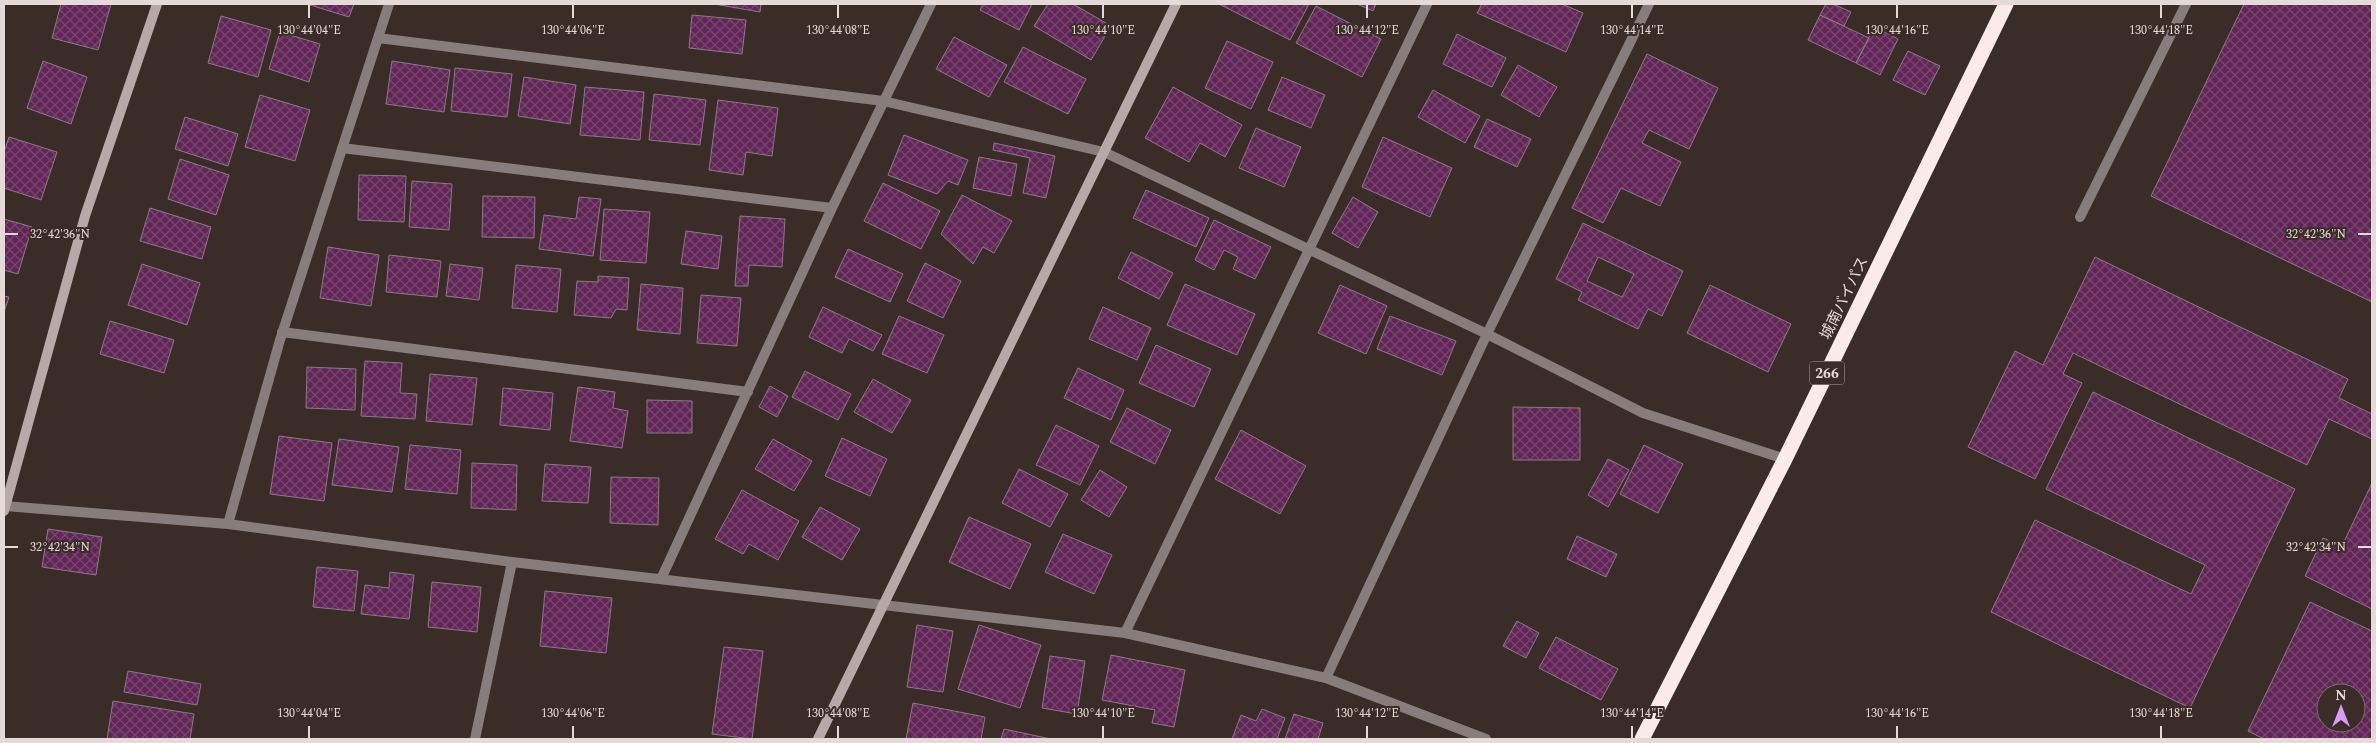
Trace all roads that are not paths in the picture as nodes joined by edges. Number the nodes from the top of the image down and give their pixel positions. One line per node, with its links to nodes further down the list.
1 (156, 4): 20 (street)
2 (389, 4): 9 (street)
3 (931, 4): 10 (street)
4 (1176, 4): 12 (street)
5 (1427, 4): 15 (street)
6 (1649, 4): 17 (street)
7 (2006, 4): 19 (highway, 城南バイパス / 266)
8 (2186, 4): 14 (street)
9 (378, 38): 10 (street); 11 (street)
10 (883, 101): 12 (street); 13 (street)
11 (342, 148): 13 (street); 16 (street)
12 (1104, 152): 15 (street); 24 (street)
13 (832, 208): 18 (street)
14 (2080, 217)
15 (1309, 250): 17 (street); 25 (street)
16 (282, 332): 18 (street); 21 (street)
17 (1487, 334): 19 (street); 26 (street)
18 (748, 392): 23 (street)
19 (1785, 459): 30 (highway, 城南バイパス / 266)
20 (4, 508): 21 (street)
21 (228, 524): 22 (street)
22 (512, 562): 23 (street); 27 (street)
23 (660, 579): 24 (street)
24 (884, 604): 25 (street); 28 (street)
25 (1126, 633): 26 (street)
26 (1326, 678): 29 (street)
27 (475, 739)
28 (818, 739)
29 (1486, 739)
30 (1642, 739)

